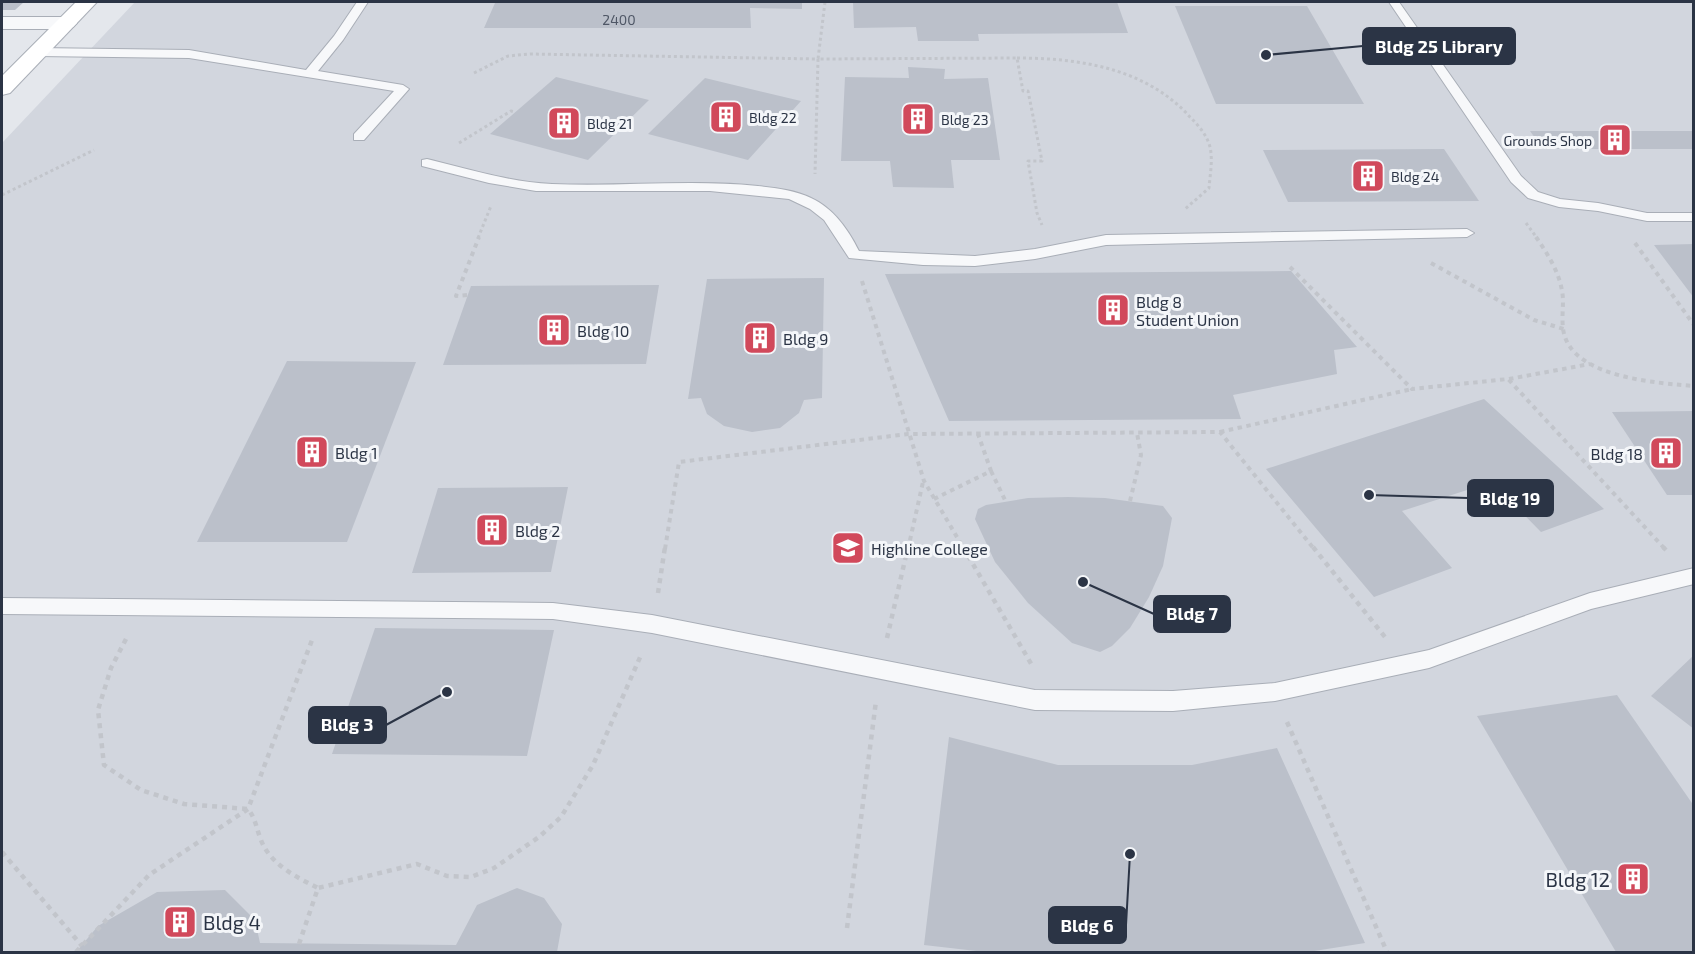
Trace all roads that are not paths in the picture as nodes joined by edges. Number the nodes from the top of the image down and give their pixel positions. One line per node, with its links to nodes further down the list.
1 (87, 2): 4 (main road)
2 (362, 2): 7 (lane)
3 (1394, 2): 11 (lane)
4 (66, 22): 5 (street); 6 (main road)
5 (2, 23)
6 (37, 52): 7 (lane); 8 (main road)
7 (309, 74): 9 (lane)
8 (2, 88)
9 (359, 137)
10 (427, 163): 12 (lane)
11 (1694, 218)
12 (1467, 233)
13 (1692, 576): 14 (lane)
14 (2, 606)

